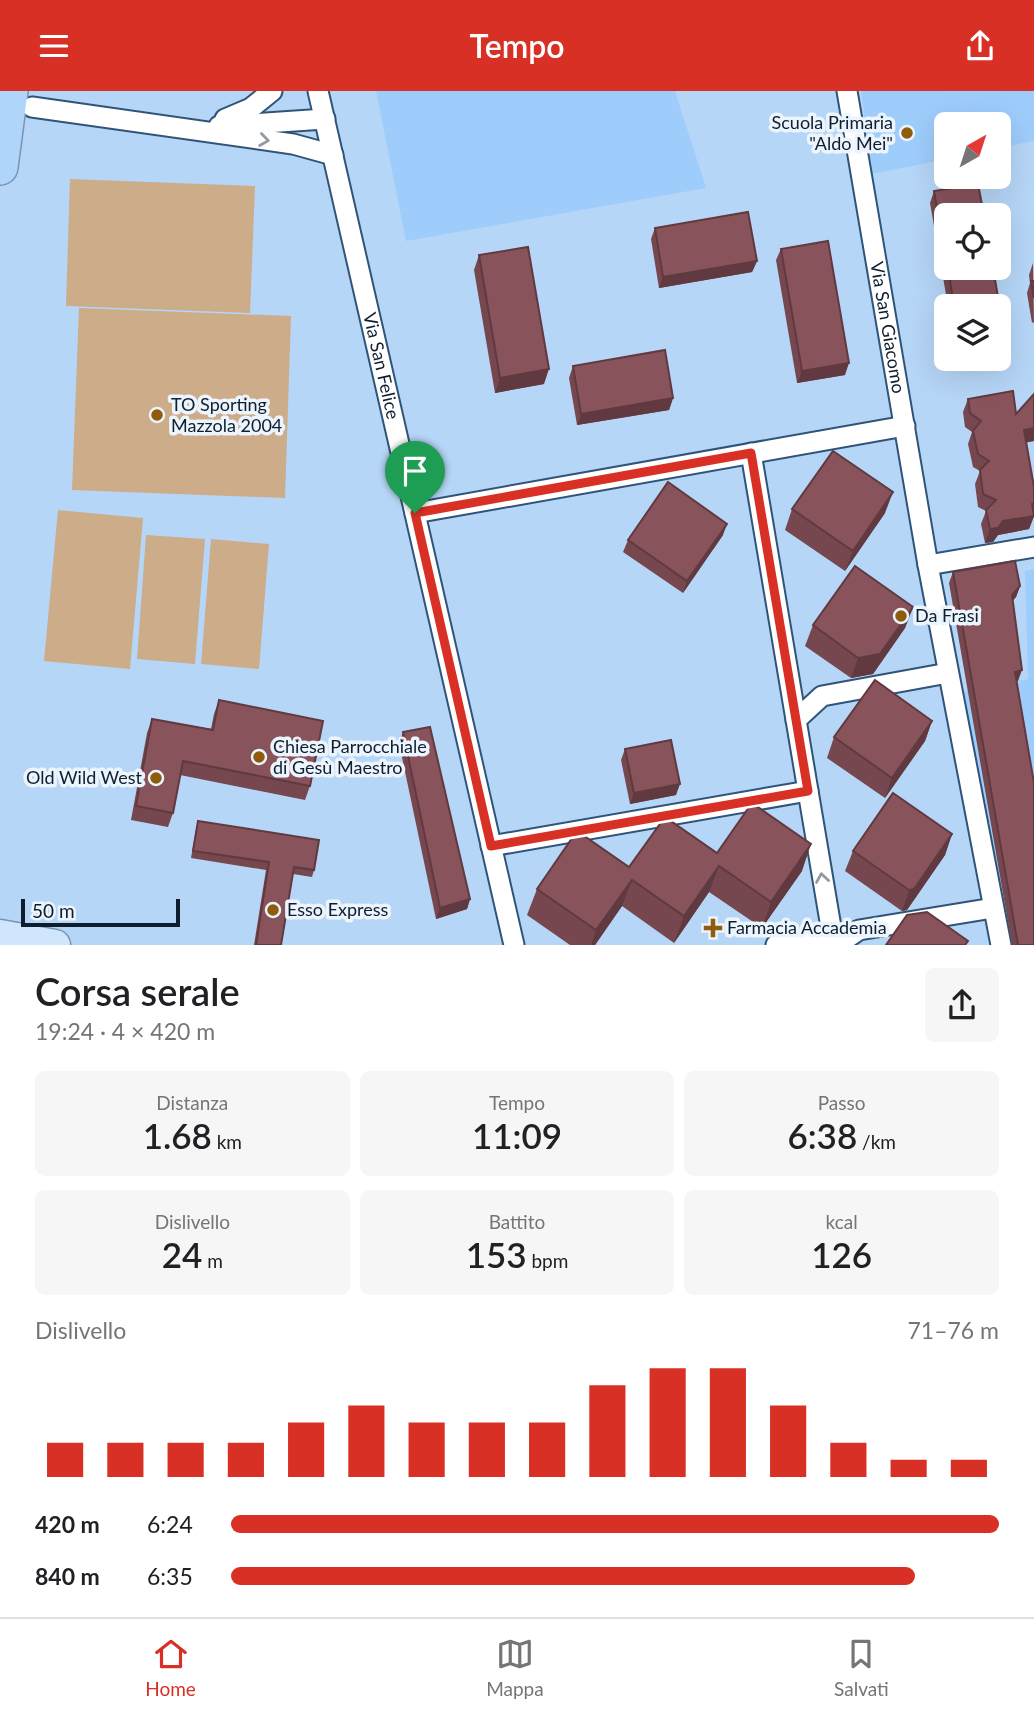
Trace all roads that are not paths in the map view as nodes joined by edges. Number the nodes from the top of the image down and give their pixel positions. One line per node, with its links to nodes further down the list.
1 (272, 91): 6 (street)
2 (318, 91): 5 (street, Via San Felice)
3 (847, 91): 9 (street, Via San Giacomo)
4 (21, 99): 6 (street); 8 (highway)
5 (325, 119): 6 (street); 7 (street, Via San Felice)
6 (197, 129): 7 (street, one-way to 7)
7 (333, 155): 11 (street, Via San Felice)
8 (0, 167)
9 (905, 426): 10 (street); 13 (street, Via San Giacomo)
10 (751, 453): 11 (street); 15 (street)
11 (415, 513): 17 (street, Via San Felice)
12 (1034, 547): 13 (street)
13 (928, 565): 14 (street, Via San Giacomo)
14 (948, 673): 15 (street); 18 (street, Via San Giacomo)
15 (796, 720): 16 (street)
16 (808, 791): 17 (street); 20 (street, one-way to 16)
17 (491, 846): 22 (street, Via San Felice)
18 (993, 908): 20 (street); 24 (street, Via San Giacomo)
19 (0, 935): 21 (main road)
20 (834, 942): 23 (street)
21 (55, 945)
22 (514, 945)
23 (776, 945)
24 (1001, 945)

